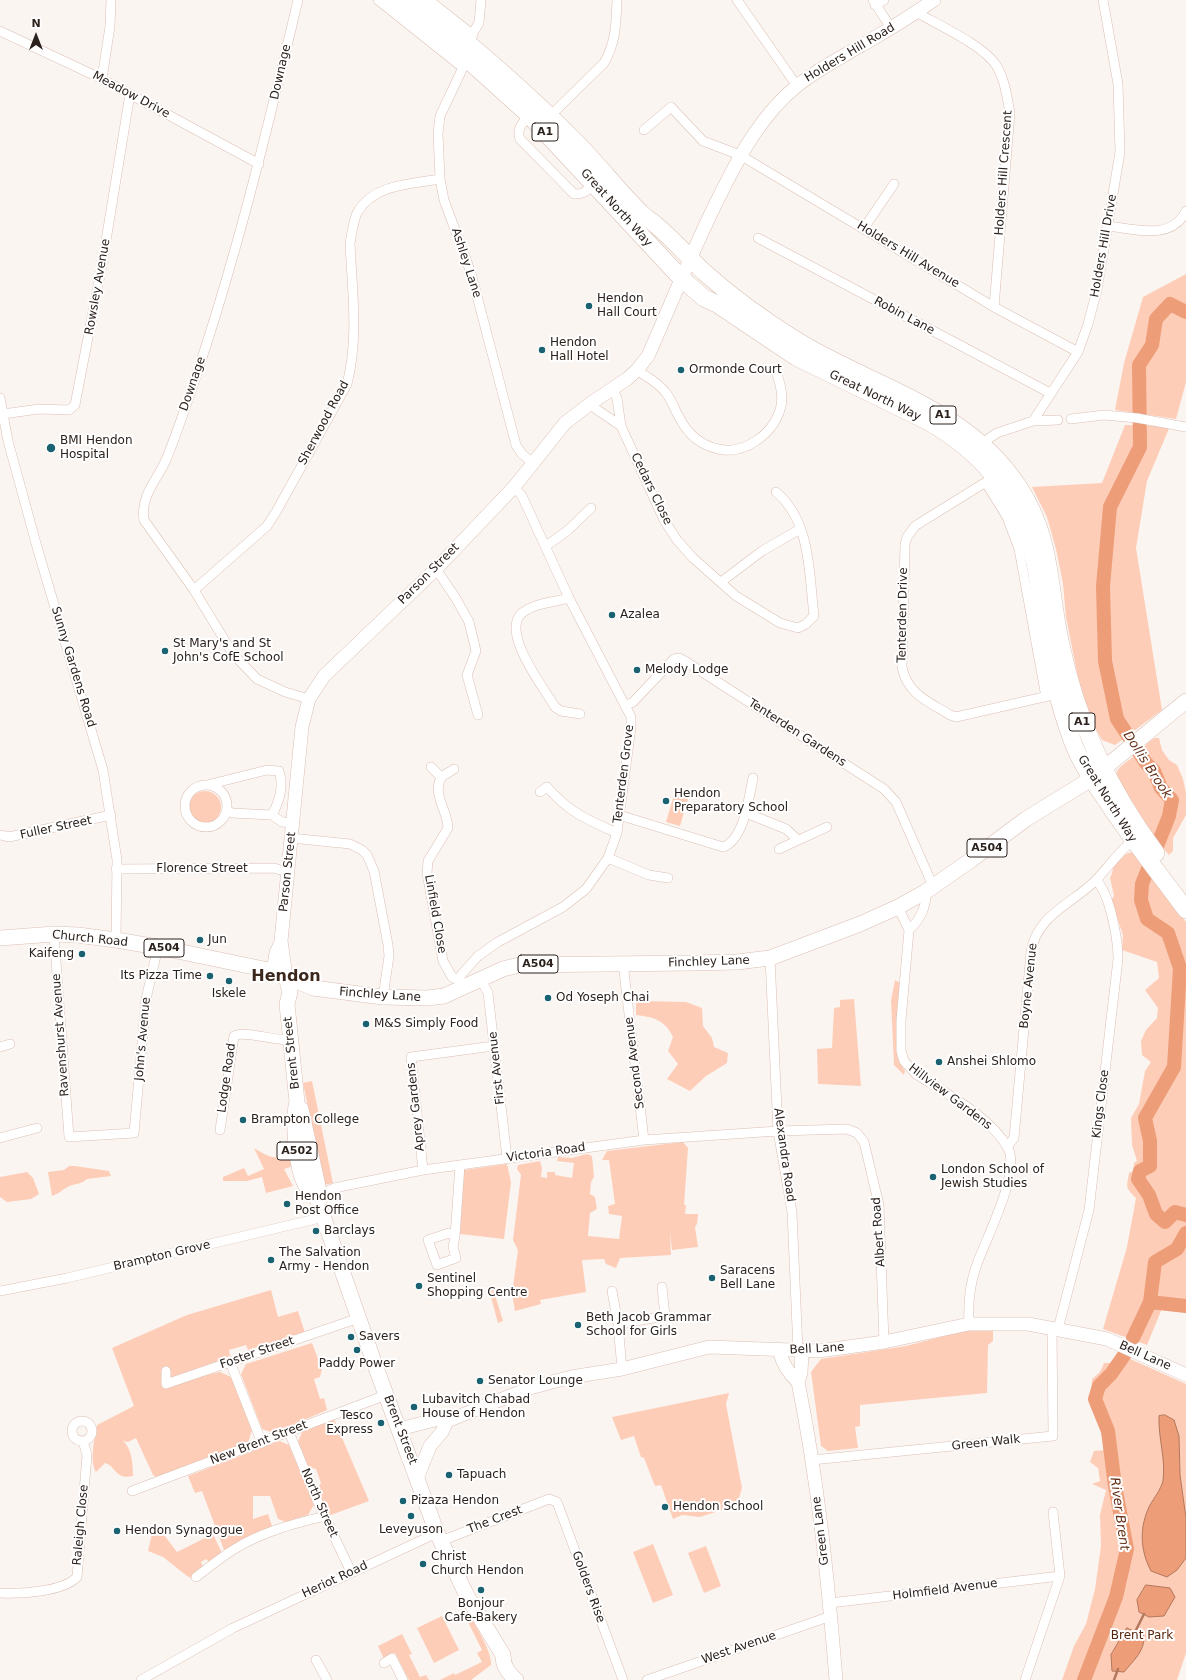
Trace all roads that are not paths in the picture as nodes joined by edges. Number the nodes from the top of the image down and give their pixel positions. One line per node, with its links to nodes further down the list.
1 (111, 0): 18 (street)
2 (298, 0): 25 (street, Downage)
3 (378, 0): 17 (street, Great North Way)
4 (394, 0): 17 (highway, Great North Way / A1)
5 (415, 0): 17 (highway, Great North Way / A1)
6 (429, 0): 17 (street, Great North Way)
7 (481, 0): 17 (street, Ashley Lane)
8 (617, 0): 22 (street)
9 (738, 0): 19 (street)
10 (884, 0): 13 (street)
11 (934, 0): 14 (street, Holders Hill Road)
12 (1103, 0): 30 (street, Holders Hill Drive)
13 (874, 3): 15 (street)
14 (916, 12): 15 (street, Holders Hill Road); 34 (street, Holders Hill Crescent)
15 (891, 28): 19 (street, Holders Hill Road)
16 (0, 31): 18 (street, Meadow Drive)
17 (467, 51): 21 (highway, Great North Way / A1); 22 (highway, Great North Way / A1); 26 (street, Ashley Lane)
18 (102, 79): 20 (street, Meadow Drive)
19 (797, 86): 24 (street, Holders Hill Road)
20 (130, 94): 25 (street, Meadow Drive); 42 (street, Rowsley Avenue)
21 (529, 116): 27 (highway, Great North Way / A1); 27 (street)
22 (550, 116): 33 (highway, Great North Way / A1)
23 (644, 130): 24 (street, Holders Hill Avenue)
24 (740, 155): 31 (street, Holders Hill Avenue); 33 (street, Holders Hill Road)
25 (259, 164): 59 (street, Downage)
26 (440, 179): 50 (street, Ashley Lane); 59 (street, Sherwood Road)
27 (594, 184): 33 (highway, Great North Way / A1)
28 (894, 184): 31 (street)
29 (1186, 211): 30 (street)
30 (1108, 226): 35 (street, Holders Hill Drive)
31 (864, 228): 34 (street, Holders Hill Avenue)
32 (758, 238): 39 (street, Robin Lane)
33 (686, 268): 36 (street, Parson Street); 49 (highway, Great North Way / A1); 51 (highway, Great North Way / A1)
34 (994, 307): 35 (street, Holders Hill Avenue)
35 (1078, 352): 39 (street, Holders Hill Drive)
36 (638, 370): 37 (street); 38 (street, Parson Street)
37 (777, 374)
38 (612, 389): 41 (street, Parson Street); 46 (street, Cedars Close)
39 (1050, 393): 45 (street, Holders Hill Drive)
40 (0, 398): 42 (street, Sunny Gardens Road)
41 (591, 403): 46 (street); 50 (street, Parson Street)
42 (3, 414): 48 (street, Sunny Gardens Road)
43 (1070, 419): 47 (street)
44 (1058, 420): 45 (street)
45 (1033, 421): 49 (street)
46 (621, 426): 58 (street, Cedars Close)
47 (1186, 427)
48 (4, 440): 76 (street, Sunny Gardens Road)
49 (982, 443): 69 (highway, Great North Way / A1)
50 (533, 463): 52 (street, Parson Street)
51 (990, 480): 61 (highway, Great North Way / A1); 61 (street, Tenterden Drive)
52 (514, 487): 56 (street, Tenterden Grove); 57 (street, Parson Street)
53 (776, 492): 55 (street, Cedars Close)
54 (591, 508): 56 (street)
55 (800, 529): 58 (street); 58 (street, Cedars Close)
56 (546, 546): 60 (street, Tenterden Grove)
57 (436, 569): 62 (street, Parson Street); 66 (street)
58 (721, 582)
59 (194, 590): 62 (street, Downage)
60 (569, 598): 64 (street, Tenterden Grove); 65 (street)
61 (1051, 696): 69 (highway, Great North Way / A1)
62 (309, 699): 79 (street, Parson Street)
63 (1186, 701): 69 (main road, A504)
64 (626, 706): 78 (street, Tenterden Grove); 92 (street, Tenterden Gardens)
65 (580, 714)
66 (478, 715)
67 (431, 767): 70 (street)
68 (454, 769): 70 (street)
69 (1097, 774): 85 (highway, Great North Way / A1); 92 (main road, Finchley Lane / A504)
70 (441, 778): 104 (street, Linfield Close)
71 (753, 778): 75 (street)
72 (207, 785): 74 (street); 74 (street); 77 (street)
73 (546, 786): 81 (street)
74 (227, 810): 77 (street)
75 (746, 813): 78 (street); 84 (street)
76 (111, 815): 82 (street, Fuller Street); 88 (street, Sunny Gardens Road)
77 (272, 815): 79 (street)
78 (619, 816): 81 (street, Tenterden Grove)
79 (293, 823): 83 (street, Parson Street)
80 (827, 827): 84 (street)
81 (616, 833): 87 (street, Tenterden Grove)
82 (0, 835)
83 (291, 838): 89 (street, Parson Street); 106 (street)
84 (798, 840): 86 (street)
85 (1139, 843): 91 (street, Boyne Avenue); 93 (highway, Great North Way / A1)
86 (779, 850)
87 (608, 858): 90 (street); 104 (street, Tenterden Grove)
88 (116, 869): 89 (street, Florence Street); 98 (street, Sunny Gardens Road)
89 (287, 872): 102 (street, Parson Street)
90 (668, 878)
91 (1096, 880): 118 (street, Boyne Avenue); 131 (street, Kings Close)
92 (929, 889): 94 (main road, Finchley Lane / A504); 95 (street, Hillview Gardens)
93 (1182, 897)
94 (898, 907): 95 (street); 100 (main road, Finchley Lane / A504)
95 (909, 930): 118 (street, Hillview Gardens)
96 (54, 934): 97 (main road, Church Road / A504); 98 (main road, Church Road / A504); 115 (street, Ravenshurst Avenue)
97 (0, 938)
98 (116, 940): 99 (main road, Church Road / A504)
99 (158, 947): 102 (main road, Church Road / A504); 115 (street, John's Avenue)
100 (770, 958): 101 (main road, Finchley Lane / A504); 114 (street, Alexandra Road)
101 (623, 963): 103 (main road, Finchley Lane / A504); 117 (street, Second Avenue)
102 (280, 974): 105 (main road, Finchley Lane / A504); 107 (main road, Brent Street / A502)
103 (481, 980): 104 (main road, Finchley Lane / A504); 110 (street, First Avenue)
104 (460, 985): 106 (main road, Finchley Lane / A504)
105 (313, 988): 106 (main road, Finchley Lane / A504); 107 (main road)
106 (383, 997)
107 (287, 1004): 108 (main road, Brent Street / A502)
108 (290, 1040): 113 (street, Lodge Road); 122 (main road, Brent Street / A502)
109 (10, 1044): 111 (street)
110 (494, 1046): 119 (street, First Avenue); 121 (street, Aprey Gardens)
111 (0, 1047)
112 (37, 1128): 116 (street)
113 (220, 1130)
114 (778, 1131): 117 (street, Victoria Road); 132 (street, Albert Road); 134 (street, Alexandra Road)
115 (134, 1132)
116 (0, 1138)
117 (644, 1140): 119 (street, Victoria Road)
118 (1007, 1147): 130 (street, Hillview Gardens)
119 (506, 1158): 120 (street, Victoria Road)
120 (460, 1165): 121 (street, Victoria Road); 124 (street)
121 (423, 1170): 122 (street, Victoria Road)
122 (316, 1196): 123 (main road, Brent Street / A502)
123 (324, 1217): 126 (street, Brampton Grove); 128 (main road, Brent Street / A502)
124 (455, 1236)
125 (662, 1287): 129 (street)
126 (0, 1291)
127 (612, 1291): 129 (street)
128 (359, 1318): 135 (street, Foster Street); 140 (main road, Brent Street / A502)
129 (618, 1324): 136 (street)
130 (969, 1324): 131 (street, Bell Lane); 132 (street, Bell Lane)
131 (1055, 1329): 138 (street, Bell Lane); 146 (street, Green Walk)
132 (884, 1342): 134 (street, Bell Lane)
133 (779, 1350): 134 (street, Bell Lane); 136 (street, Bell Lane); 139 (street, Green Lane)
134 (800, 1351): 139 (street, Green Lane)
135 (230, 1362): 137 (street, Foster Street); 145 (street)
136 (622, 1369): 141 (street, Bell Lane)
137 (166, 1371)
138 (1186, 1375)
139 (798, 1382): 146 (street, Green Lane)
140 (386, 1395): 142 (main road, Brent Street / A502); 143 (street, New Brent Street)
141 (448, 1422): 142 (street, Bell Lane); 147 (street)
142 (399, 1429): 147 (main road, Brent Street / A502)
143 (289, 1432): 145 (street, New Brent Street); 151 (street, North Street)
144 (82, 1441): 156 (street, Raleigh Close)
145 (262, 1442): 148 (street, New Brent Street)
146 (812, 1460): 157 (street, Green Lane)
147 (418, 1476): 152 (main road, Brent Street / A502)
148 (132, 1491)
149 (549, 1499): 152 (street, The Crest); 164 (street, Golders Rise)
150 (1053, 1512): 154 (street)
151 (325, 1516): 153 (street, North Street); 155 (street)
152 (439, 1537): 153 (street, Heriot Road); 163 (main road, Brent Street / A502)
153 (351, 1572): 160 (street, Heriot Road)
154 (1060, 1576): 157 (street, Holmfield Avenue); 167 (street)
155 (196, 1577)
156 (0, 1593)
157 (830, 1609): 165 (street, West Avenue); 166 (street, Green Lane)
158 (316, 1660): 161 (street)
159 (384, 1663): 162 (street)
160 (141, 1680)
161 (327, 1680)
162 (403, 1680)
163 (517, 1680)
164 (623, 1680)
165 (647, 1680)
166 (836, 1680)
167 (1025, 1680)

